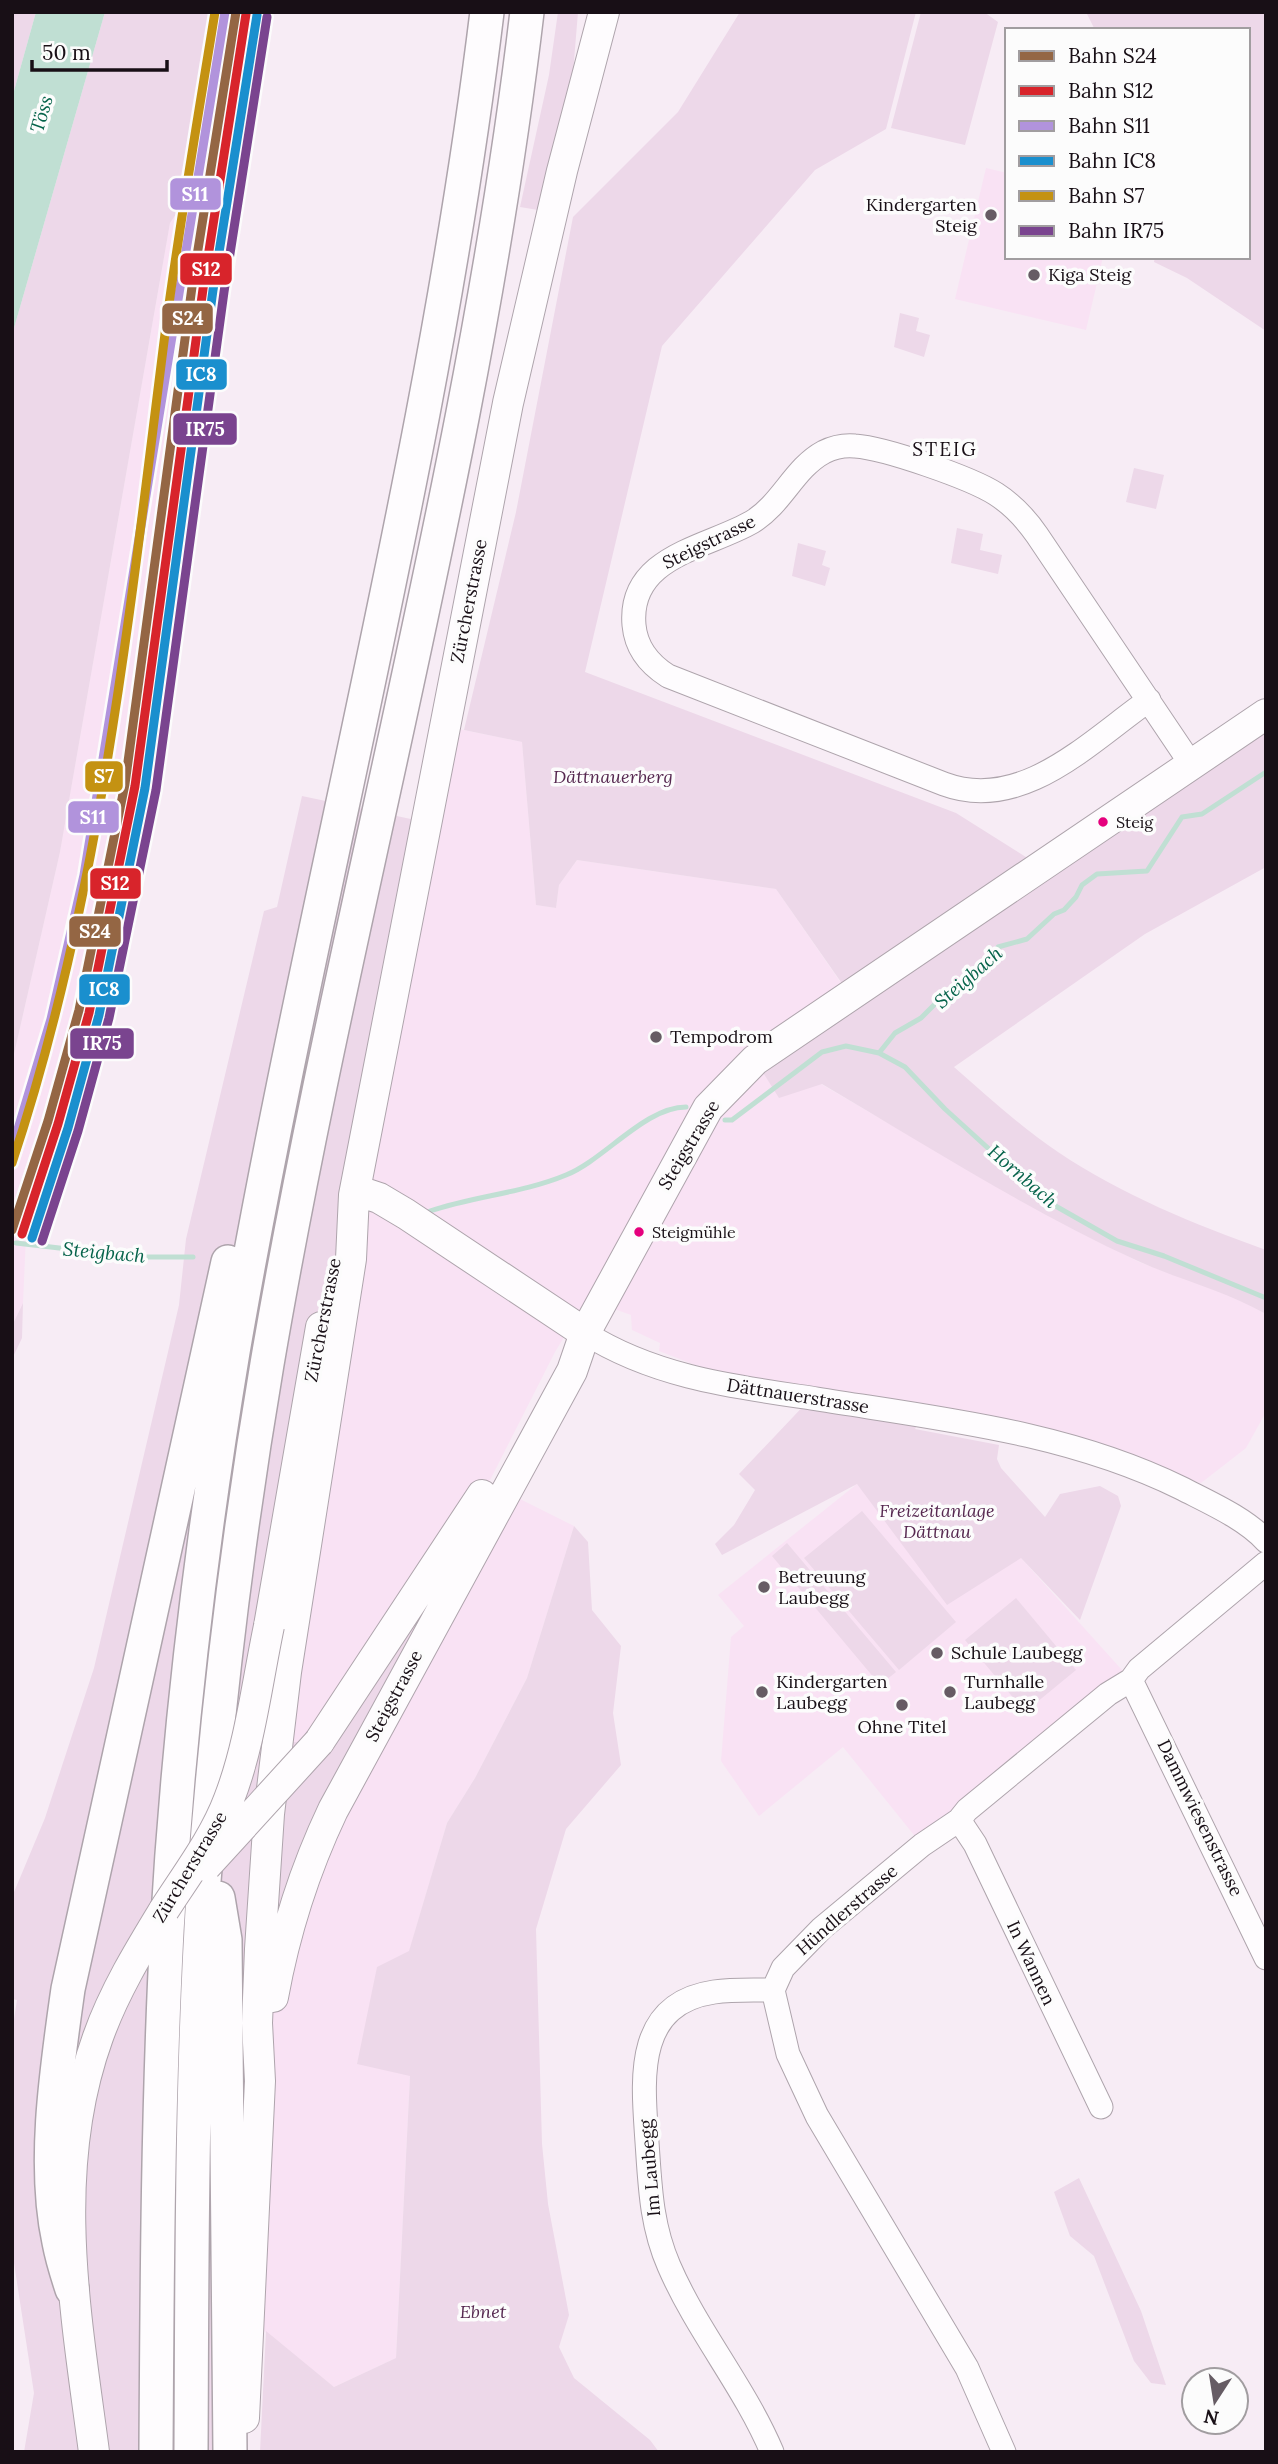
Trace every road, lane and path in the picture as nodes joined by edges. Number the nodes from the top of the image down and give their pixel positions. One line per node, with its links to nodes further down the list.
1 (487, 12): 7 (highway)
2 (527, 12): 14 (highway)
3 (604, 12): 8 (main road, Zürcherstrasse)
4 (1149, 701): 4 (street, Steigstrasse); 6 (street, Steigstrasse)
5 (1266, 714): 6 (main road, Steigstrasse)
6 (1191, 764): 9 (main road, Steigstrasse)
7 (299, 1003): 20 (highway); 22 (highway)
8 (355, 1193): 9 (main road, Dättnauerstrasse); 15 (main road, Zürcherstrasse, bridge); 18 (main road, Zürcherstrasse)
9 (585, 1333): 10 (street, Dättnauerstrasse); 15 (main road, Steigstrasse, bridge); 18 (main road, Steigstrasse)
10 (1266, 1541)
11 (1266, 1563): 12 (street, Hündlerstrasse)
12 (1132, 1680): 13 (street, Hündlerstrasse); 16 (street, Dammwiesenstrasse)
13 (959, 1820): 17 (street, Hündlerstrasse); 19 (street, In Wannen)
14 (208, 1835): 23 (highway); 24 (highway)
15 (164, 1910): 20 (main road, Zürcherstrasse)
16 (1266, 1958)
17 (773, 1990): 26 (street, Im Laubegg); 27 (street)
18 (260, 2081): 25 (main road, Zürcherstrasse)
19 (1101, 2107)
20 (72, 2289): 21 (main road, Zürcherstrasse)
21 (94, 2452)
22 (156, 2452)
23 (191, 2452)
24 (230, 2452)
25 (243, 2452)
26 (772, 2452)
27 (1004, 2452)

